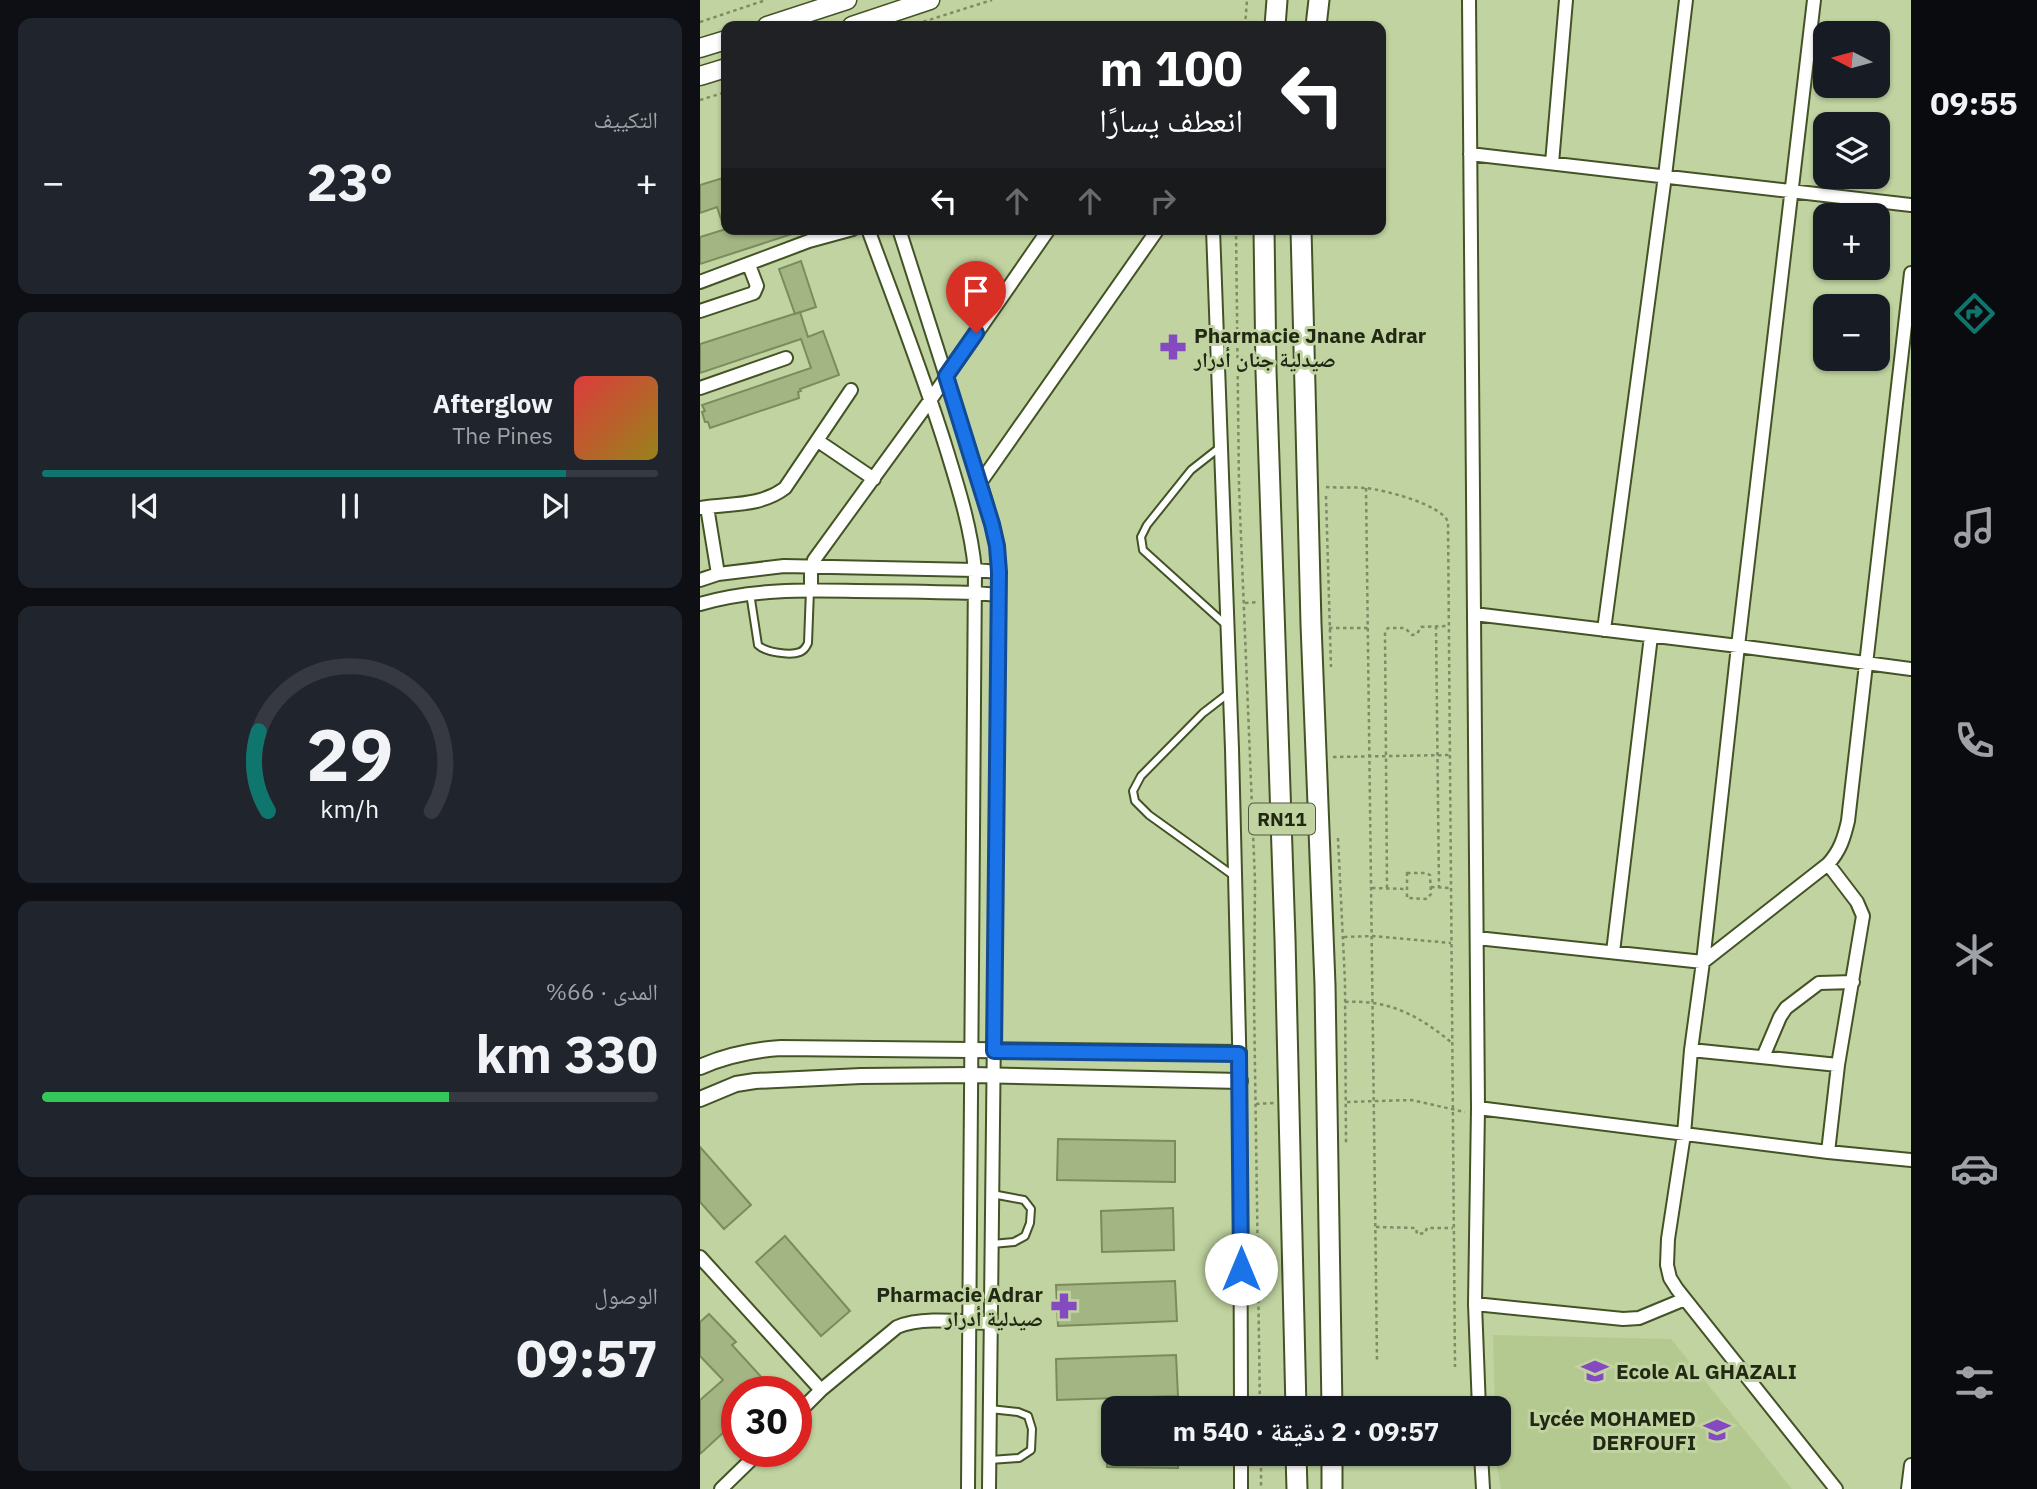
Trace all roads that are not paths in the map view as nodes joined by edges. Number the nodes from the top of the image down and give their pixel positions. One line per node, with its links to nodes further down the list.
1 (847, 0): 10 (main road)
2 (930, 0): 9 (main road)
3 (1277, 0): 13 (highway)
4 (1319, 0): 14 (highway)
5 (1469, 0): 19 (street)
6 (1566, 0): 20 (street)
7 (1686, 0): 21 (street)
8 (1814, 0): 22 (street)
9 (908, 7): 11 (main road); 12 (street)
10 (803, 21)
11 (867, 21)
12 (893, 21)
13 (1275, 21)
14 (1317, 21)
15 (721, 42): 16 (main road)
16 (700, 48)
17 (721, 70): 18 (main road)
18 (700, 76)
19 (1470, 154): 20 (street); 57 (street)
20 (1552, 163): 21 (street)
21 (1665, 176): 22 (street); 59 (street)
22 (1793, 191): 23 (street); 61 (street)
23 (1911, 205)
24 (833, 235): 32 (street)
25 (870, 235): 40 (street)
26 (901, 235): 37 (street)
27 (1045, 235): 37 (street)
28 (1154, 235): 44 (street)
29 (1213, 235): 42 (street)
30 (1264, 235): 95 (highway, RN11)
31 (1301, 235): 96 (highway, RN11)
32 (749, 265): 34 (street); 35 (street)
33 (1911, 273): 62 (street)
34 (700, 282)
35 (700, 311)
36 (786, 358): 38 (street)
37 (946, 376): 40 (street); 44 (street)
38 (700, 388)
39 (851, 390): 41 (street)
40 (931, 399): 43 (street); 48 (street)
41 (818, 441): 43 (street); 45 (street)
42 (1221, 446): 58 (street); 58 (lane)
43 (874, 479): 46 (street)
44 (980, 483): 49 (street)
45 (704, 507): 50 (street)
46 (812, 566): 47 (street); 48 (street); 52 (street)
47 (746, 570): 50 (street); 53 (street)
48 (975, 570): 49 (street); 54 (street)
49 (999, 572): 55 (street)
50 (718, 574): 51 (street)
51 (700, 580)
52 (810, 590): 53 (street); 53 (lane); 54 (street)
53 (750, 593): 56 (street)
54 (975, 593): 55 (street); 72 (street)
55 (999, 595): 73 (street)
56 (700, 604)
57 (1474, 614): 59 (street); 67 (street)
58 (1227, 626): 64 (street)
59 (1604, 629): 60 (street)
60 (1651, 636): 61 (street); 68 (street)
61 (1738, 646): 62 (street); 69 (street)
62 (1865, 662): 63 (street); 65 (street)
63 (1911, 669)
64 (1230, 692): 66 (street); 66 (lane)
65 (1828, 864): 69 (street); 70 (street)
66 (1236, 877): 74 (street)
67 (1477, 938): 68 (street); 82 (street)
68 (1613, 952): 69 (street)
69 (1703, 962): 71 (street)
70 (1853, 982): 75 (street); 76 (street)
71 (1691, 1050): 75 (street); 83 (street)
72 (972, 1051): 73 (street); 77 (street); 78 (street)
73 (994, 1051): 74 (street); 79 (street)
74 (1239, 1054): 80 (street)
75 (1763, 1057): 76 (street)
76 (1838, 1065): 84 (street)
77 (700, 1067)
78 (972, 1075): 79 (street); 81 (street); 91 (street)
79 (993, 1076): 80 (street); 86 (street)
80 (1240, 1081): 94 (street)
81 (700, 1099)
82 (1478, 1112): 83 (street); 90 (street)
83 (1684, 1134): 84 (street); 89 (street)
84 (1828, 1152): 85 (street)
85 (1911, 1160)
86 (992, 1194): 87 (street); 87 (lane)
87 (992, 1244): 92 (street)
88 (700, 1257): 93 (street)
89 (1685, 1299): 90 (street); 114 (street)
90 (1475, 1304): 97 (street)
91 (969, 1322): 92 (street); 93 (street); 108 (street)
92 (991, 1323): 99 (street)
93 (821, 1390): 98 (street)
94 (1241, 1396)
95 (1296, 1396)
96 (1332, 1396)
97 (1479, 1396)
98 (812, 1399)
99 (990, 1409): 100 (street); 100 (lane)
100 (990, 1460): 109 (street)
101 (1911, 1465): 115 (street)
102 (1241, 1466): 110 (street)
103 (1296, 1466): 111 (highway)
104 (1332, 1466): 112 (highway)
105 (1482, 1466): 113 (street)
106 (744, 1467): 107 (street)
107 (721, 1489)
108 (968, 1489)
109 (989, 1489)
110 (1241, 1489)
111 (1297, 1489)
112 (1332, 1489)
113 (1483, 1489)
114 (1836, 1489)
115 (1908, 1489)

